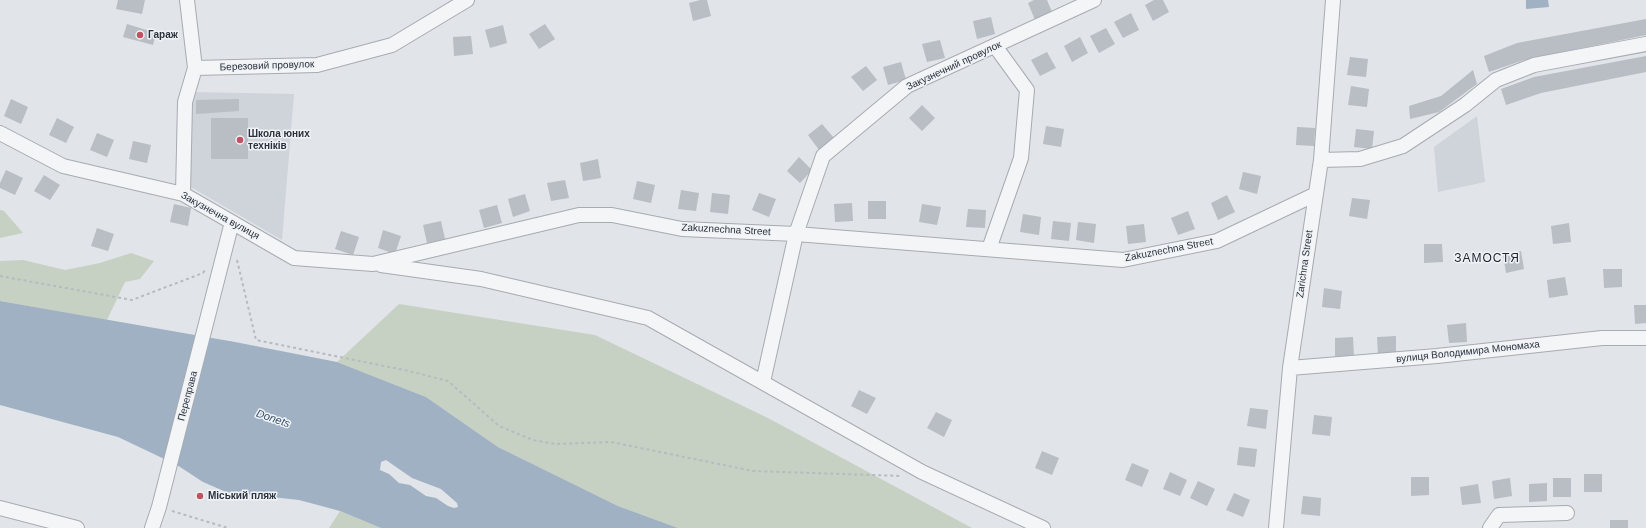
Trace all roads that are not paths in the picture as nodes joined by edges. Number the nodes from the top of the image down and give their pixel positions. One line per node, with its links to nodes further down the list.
1 (187, 0): 7 (street)
2 (467, 0): 7 (street, Березовий провулок)
3 (1094, 0): 6 (street, Закузнечний провулок)
4 (1333, 0): 9 (street, Zarichna Street)
5 (1646, 44): 9 (street)
6 (995, 46): 13 (street, Закузнечний провулок); 14 (street)
7 (195, 68): 10 (street)
8 (0, 133): 10 (street, Закузнечна вулиця)
9 (1321, 160): 11 (street, Zarichna Street)
10 (183, 194): 12 (street, Закузнечна вулиця)
11 (1316, 194): 14 (street, Zakuznechna Street); 17 (street, Zarichna Street)
12 (232, 222): 15 (street, Закузнечна вулиця); 22 (street, Переправа)
13 (796, 234): 14 (street, Zakuznechna Street); 15 (street, Zakuznechna Street); 18 (street, Закузнечний провулок)
14 (989, 249)
15 (373, 264): 18 (street)
16 (1646, 338): 17 (street, вулиця Володимира Мономаха)
17 (1290, 368): 24 (street, Zarichna Street)
18 (763, 382): 23 (street)
19 (0, 508): 21 (street)
20 (1567, 513): 25 (street)
21 (77, 528)
22 (152, 528)
23 (1043, 528)
24 (1276, 528)
25 (1490, 528)

